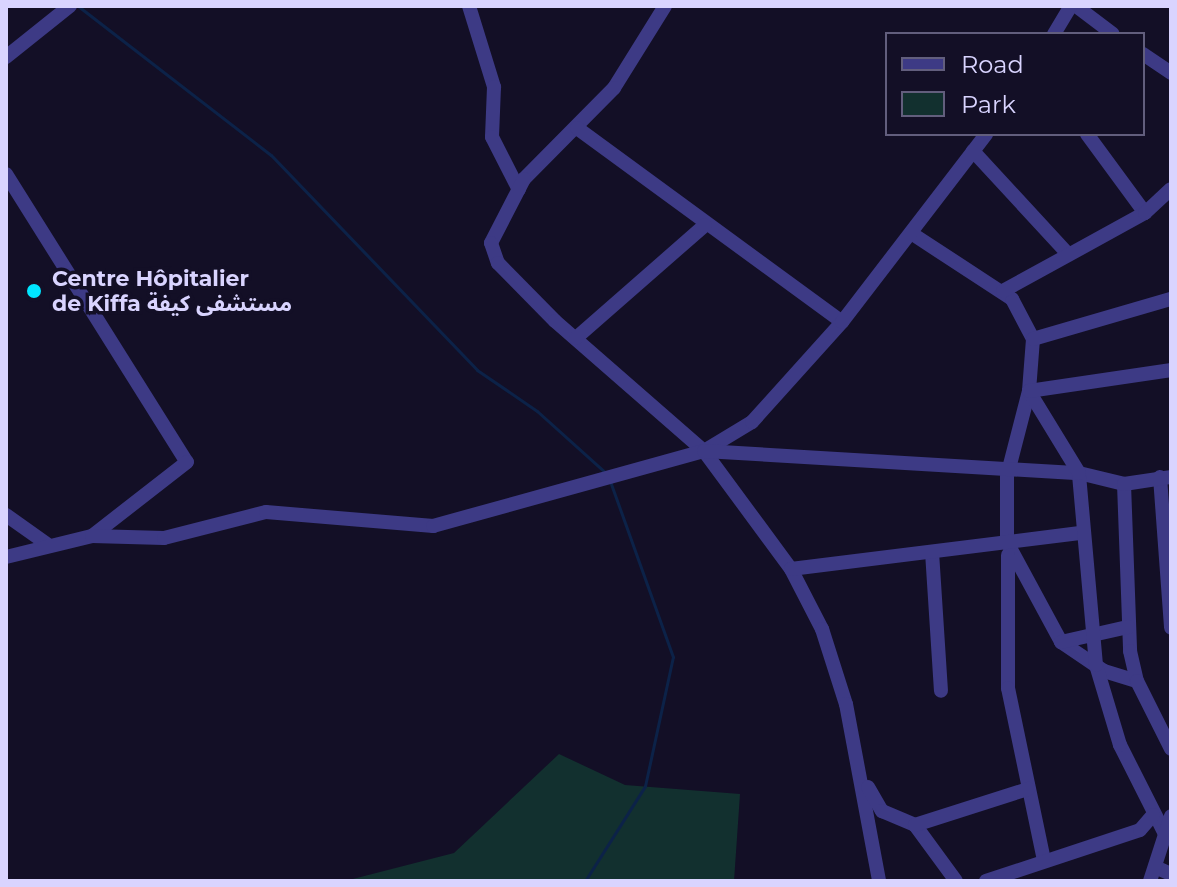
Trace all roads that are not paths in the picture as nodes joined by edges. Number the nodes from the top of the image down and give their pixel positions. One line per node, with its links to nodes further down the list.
1 (70, 6): 8 (street)
2 (469, 6): 16 (street)
3 (665, 6): 10 (street)
4 (1073, 6): 5 (street); 6 (street)
5 (1055, 32)
6 (1110, 32)
7 (1145, 55): 9 (street)
8 (6, 57)
9 (1171, 73)
10 (577, 128): 16 (street); 18 (street)
11 (984, 136): 13 (street)
12 (1088, 136): 17 (street)
13 (973, 151): 19 (street); 20 (street)
14 (6, 174): 35 (street)
15 (1171, 189): 17 (street)
16 (519, 190): 24 (street)
17 (1145, 213): 20 (street)
18 (705, 225): 23 (street); 24 (street)
19 (911, 233): 21 (street); 23 (street)
20 (1067, 253): 21 (street)
21 (1003, 291): 25 (street)
22 (1171, 299): 25 (street)
23 (842, 322): 28 (street)
24 (576, 338): 28 (street)
25 (1033, 339): 27 (street)
26 (1171, 370): 27 (street)
27 (1029, 391): 29 (street); 30 (street)
28 (704, 451): 29 (street); 35 (street); 40 (street)
29 (1008, 471): 30 (street); 36 (street)
30 (1079, 473): 32 (street); 34 (street)
31 (1166, 477): 32 (street); 42 (street)
32 (1124, 484): 41 (street)
33 (6, 515): 37 (street)
34 (1082, 533): 36 (street); 43 (street)
35 (92, 536): 37 (street)
36 (1007, 542): 38 (street); 44 (street); 50 (street)
37 (47, 544): 39 (street)
38 (932, 552): 40 (street); 47 (street)
39 (6, 557)
40 (791, 569): 49 (street)
41 (1128, 627): 43 (street); 46 (street)
42 (1171, 628)
43 (1092, 629): 44 (street); 45 (street)
44 (1061, 642): 45 (street)
45 (1096, 665): 46 (street); 51 (street)
46 (1137, 681): 48 (street)
47 (941, 691)
48 (1171, 749)
49 (864, 779): 53 (street); 58 (street)
50 (1028, 789): 53 (street); 55 (street)
51 (1153, 815): 54 (street); 55 (street)
52 (1171, 816): 54 (street)
53 (915, 825): 59 (street)
54 (1165, 834): 56 (street)
55 (1044, 861): 60 (street)
56 (1152, 874): 57 (street)
57 (1171, 874)
58 (879, 881)
59 (956, 881)
60 (986, 881)

